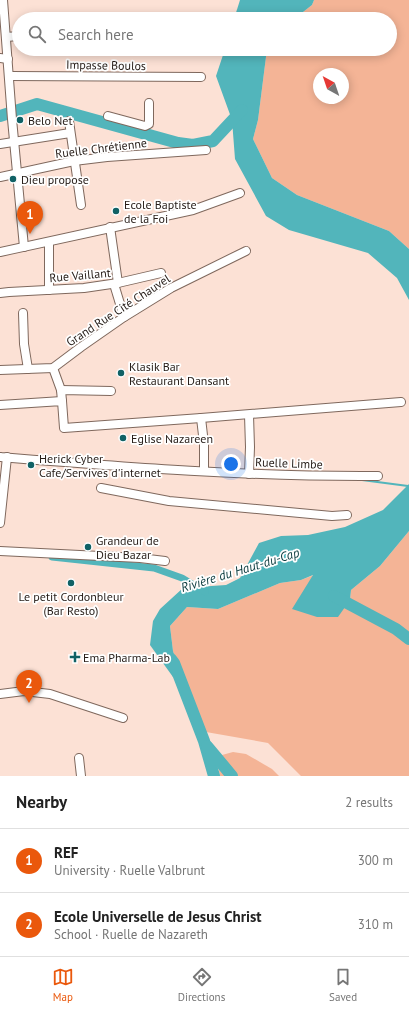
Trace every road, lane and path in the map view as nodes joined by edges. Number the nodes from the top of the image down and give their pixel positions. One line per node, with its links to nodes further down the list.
1 (3, 0): 2 (street)
2 (6, 37): 3 (street); 4 (street)
3 (12, 37)
4 (4, 58): 5 (street)
5 (10, 76): 6 (street, Impasse Boulos); 11 (street)
6 (202, 77)
7 (148, 103): 8 (street)
8 (108, 116)
9 (69, 121): 10 (street)
10 (70, 133): 11 (street); 14 (street)
11 (15, 142): 12 (street); 15 (street)
12 (0, 144)
13 (206, 150): 14 (street, Ruelle Chrétienne)
14 (74, 161): 15 (street, Ruelle Chrétienne); 18 (street)
15 (17, 173): 16 (street, Ruelle Chrétienne); 21 (street)
16 (0, 177)
17 (240, 193): 19 (street)
18 (81, 205)
19 (110, 227): 20 (street); 25 (street)
20 (49, 242): 21 (street); 26 (street)
21 (24, 247): 23 (street)
22 (246, 251): 29 (street, Grand Rue Cité Chauvel)
23 (0, 252)
24 (161, 273): 25 (street, Rue Vaillant)
25 (116, 284): 26 (street, Rue Vaillant); 29 (street)
26 (49, 290): 27 (street, Rue Vaillant)
27 (0, 293)
28 (23, 313): 31 (street)
29 (124, 317): 30 (street, Grand Rue Cité Chauvel)
30 (53, 368): 31 (street); 33 (street)
31 (28, 369): 32 (street)
32 (0, 370)
33 (61, 390): 34 (street); 35 (street)
34 (111, 391)
35 (62, 401): 37 (street); 39 (street)
36 (401, 402): 38 (street)
37 (0, 405)
38 (250, 415): 39 (street); 42 (street)
39 (201, 418): 41 (street)
40 (3, 457): 41 (street, Ruelle Limbe); 46 (street)
41 (204, 471): 42 (street, Ruelle Limbe)
42 (249, 474): 43 (street, Ruelle Limbe)
43 (378, 476)
44 (101, 488): 45 (street)
45 (347, 515)
46 (0, 523)
47 (0, 551): 48 (street)
48 (165, 561)
49 (0, 694): 50 (street)
50 (123, 718)
51 (78, 758): 52 (street)
52 (80, 776)

